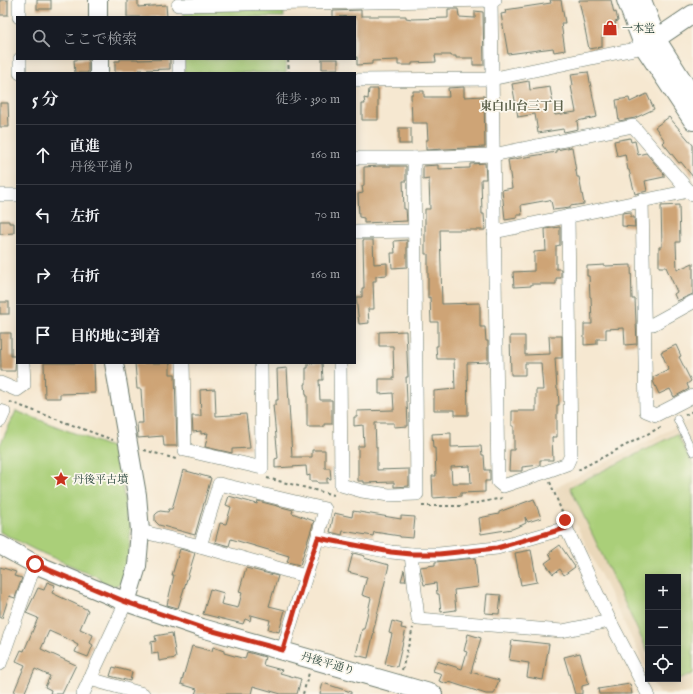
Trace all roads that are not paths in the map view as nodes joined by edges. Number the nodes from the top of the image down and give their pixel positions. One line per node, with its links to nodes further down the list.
1 (19, 0): 11 (street)
2 (98, 0): 12 (street)
3 (492, 0): 7 (street); 20 (street)
4 (626, 0): 13 (street)
5 (642, 0): 13 (street)
6 (335, 1): 7 (street); 8 (street)
7 (414, 1)
8 (256, 2): 9 (street)
9 (178, 7)
10 (693, 14): 13 (street)
11 (19, 16)
12 (98, 16)
13 (650, 43): 20 (street); 22 (street); 23 (street)
14 (20, 60): 17 (street)
15 (99, 60): 18 (street)
16 (179, 60): 19 (street)
17 (20, 72)
18 (99, 72)
19 (179, 72)
20 (491, 79): 21 (street); 24 (street)
21 (356, 80)
22 (693, 97)
23 (693, 121)
24 (493, 155): 26 (street); 27 (street); 34 (street)
25 (356, 158): 26 (street)
26 (414, 158): 32 (street)
27 (691, 193): 30 (street)
28 (0, 195): 29 (street)
29 (16, 195)
30 (642, 200): 31 (street); 36 (street)
31 (568, 216): 34 (street); 34 (street)
32 (415, 231): 33 (street); 41 (street)
33 (356, 232)
34 (494, 232)
35 (693, 302): 36 (street)
36 (644, 324): 43 (street)
37 (24, 364): 42 (street)
38 (114, 364): 48 (street)
39 (183, 364): 40 (street)
40 (261, 364)
41 (340, 364)
42 (0, 383)
43 (693, 396)
44 (3, 405): 46 (street)
45 (677, 419): 47 (lane)
46 (0, 421)
47 (693, 452)
48 (140, 531): 51 (street); 55 (street)
49 (318, 538): 51 (street); 52 (street); 54 (street)
50 (0, 545): 53 (street, 丹後平通り)
51 (200, 546): 54 (street)
52 (411, 554): 56 (street); 56 (street)
53 (35, 564): 55 (street, 丹後平通り); 58 (street)
54 (305, 576): 57 (street)
55 (126, 602): 57 (street, 丹後平通り); 59 (street)
56 (610, 621): 63 (street)
57 (283, 650): 62 (street, 丹後平通り)
58 (0, 664)
59 (90, 679): 60 (street); 61 (street)
60 (83, 694)
61 (143, 694)
62 (433, 694)
63 (648, 694)

